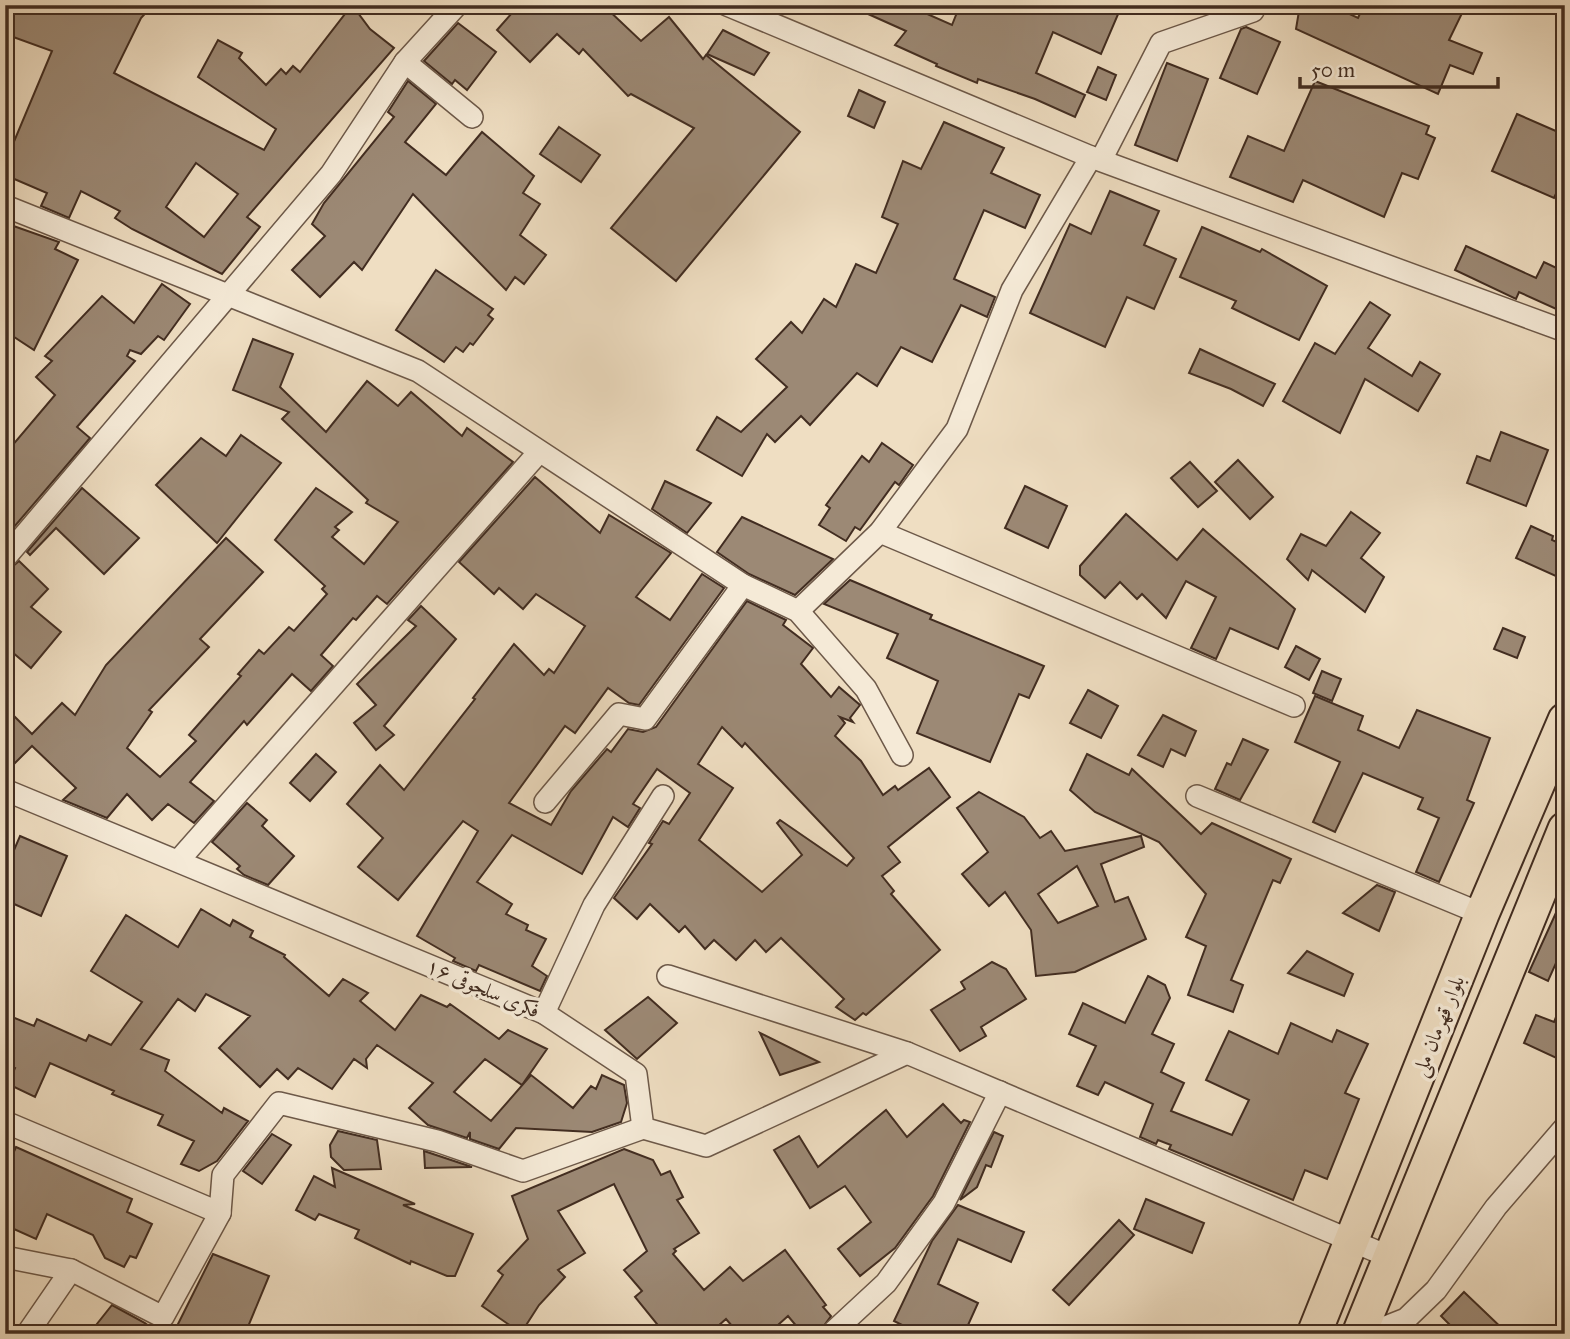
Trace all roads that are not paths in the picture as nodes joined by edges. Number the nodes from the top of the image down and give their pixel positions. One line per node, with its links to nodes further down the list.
1 (457, 5): 4 (street)
2 (727, 5): 6 (street)
3 (1252, 7): 6 (street)
4 (405, 62): 5 (street); 8 (street)
5 (472, 117)
6 (1096, 158): 9 (street); 11 (street)
7 (5, 206): 8 (street)
8 (229, 295): 10 (street); 12 (street)
9 (1565, 331)
10 (539, 452): 13 (street); 23 (street)
11 (880, 532): 14 (street); 15 (street)
12 (5, 558)
13 (743, 586): 14 (street); 21 (street)
14 (798, 611): 17 (street)
15 (1294, 706)
16 (1565, 720): 24 (highway, بلوار قهرمان ملی)
17 (902, 755)
18 (5, 790): 23 (street, فکری سلجوقی ۱۶)
19 (663, 796): 26 (street)
20 (1197, 796): 24 (street)
21 (545, 802)
22 (1565, 829): 35 (highway, بلوار قهرمان ملی)
23 (179, 860): 26 (street, فکری سلجوقی ۱۶)
24 (1482, 914): 33 (highway, بلوار قهرمان ملی)
25 (668, 976): 27 (street)
26 (544, 1013): 31 (street, فکری سلجوقی ۱۶)
27 (907, 1053): 28 (street); 31 (street)
28 (1000, 1093): 33 (street); 39 (street)
29 (5, 1122): 32 (street)
30 (1565, 1127): 42 (street)
31 (643, 1128): 32 (street)
32 (220, 1213): 37 (street)
33 (1352, 1242): 35 (street); 40 (highway, بلوار قهرمان ملی)
34 (5, 1257): 36 (street)
35 (1390, 1257): 41 (highway, بلوار قهرمان ملی)
36 (71, 1269): 37 (street); 38 (street)
37 (167, 1325)
38 (27, 1334)
39 (831, 1334)
40 (1314, 1334)
41 (1359, 1334)
42 (1368, 1334)

